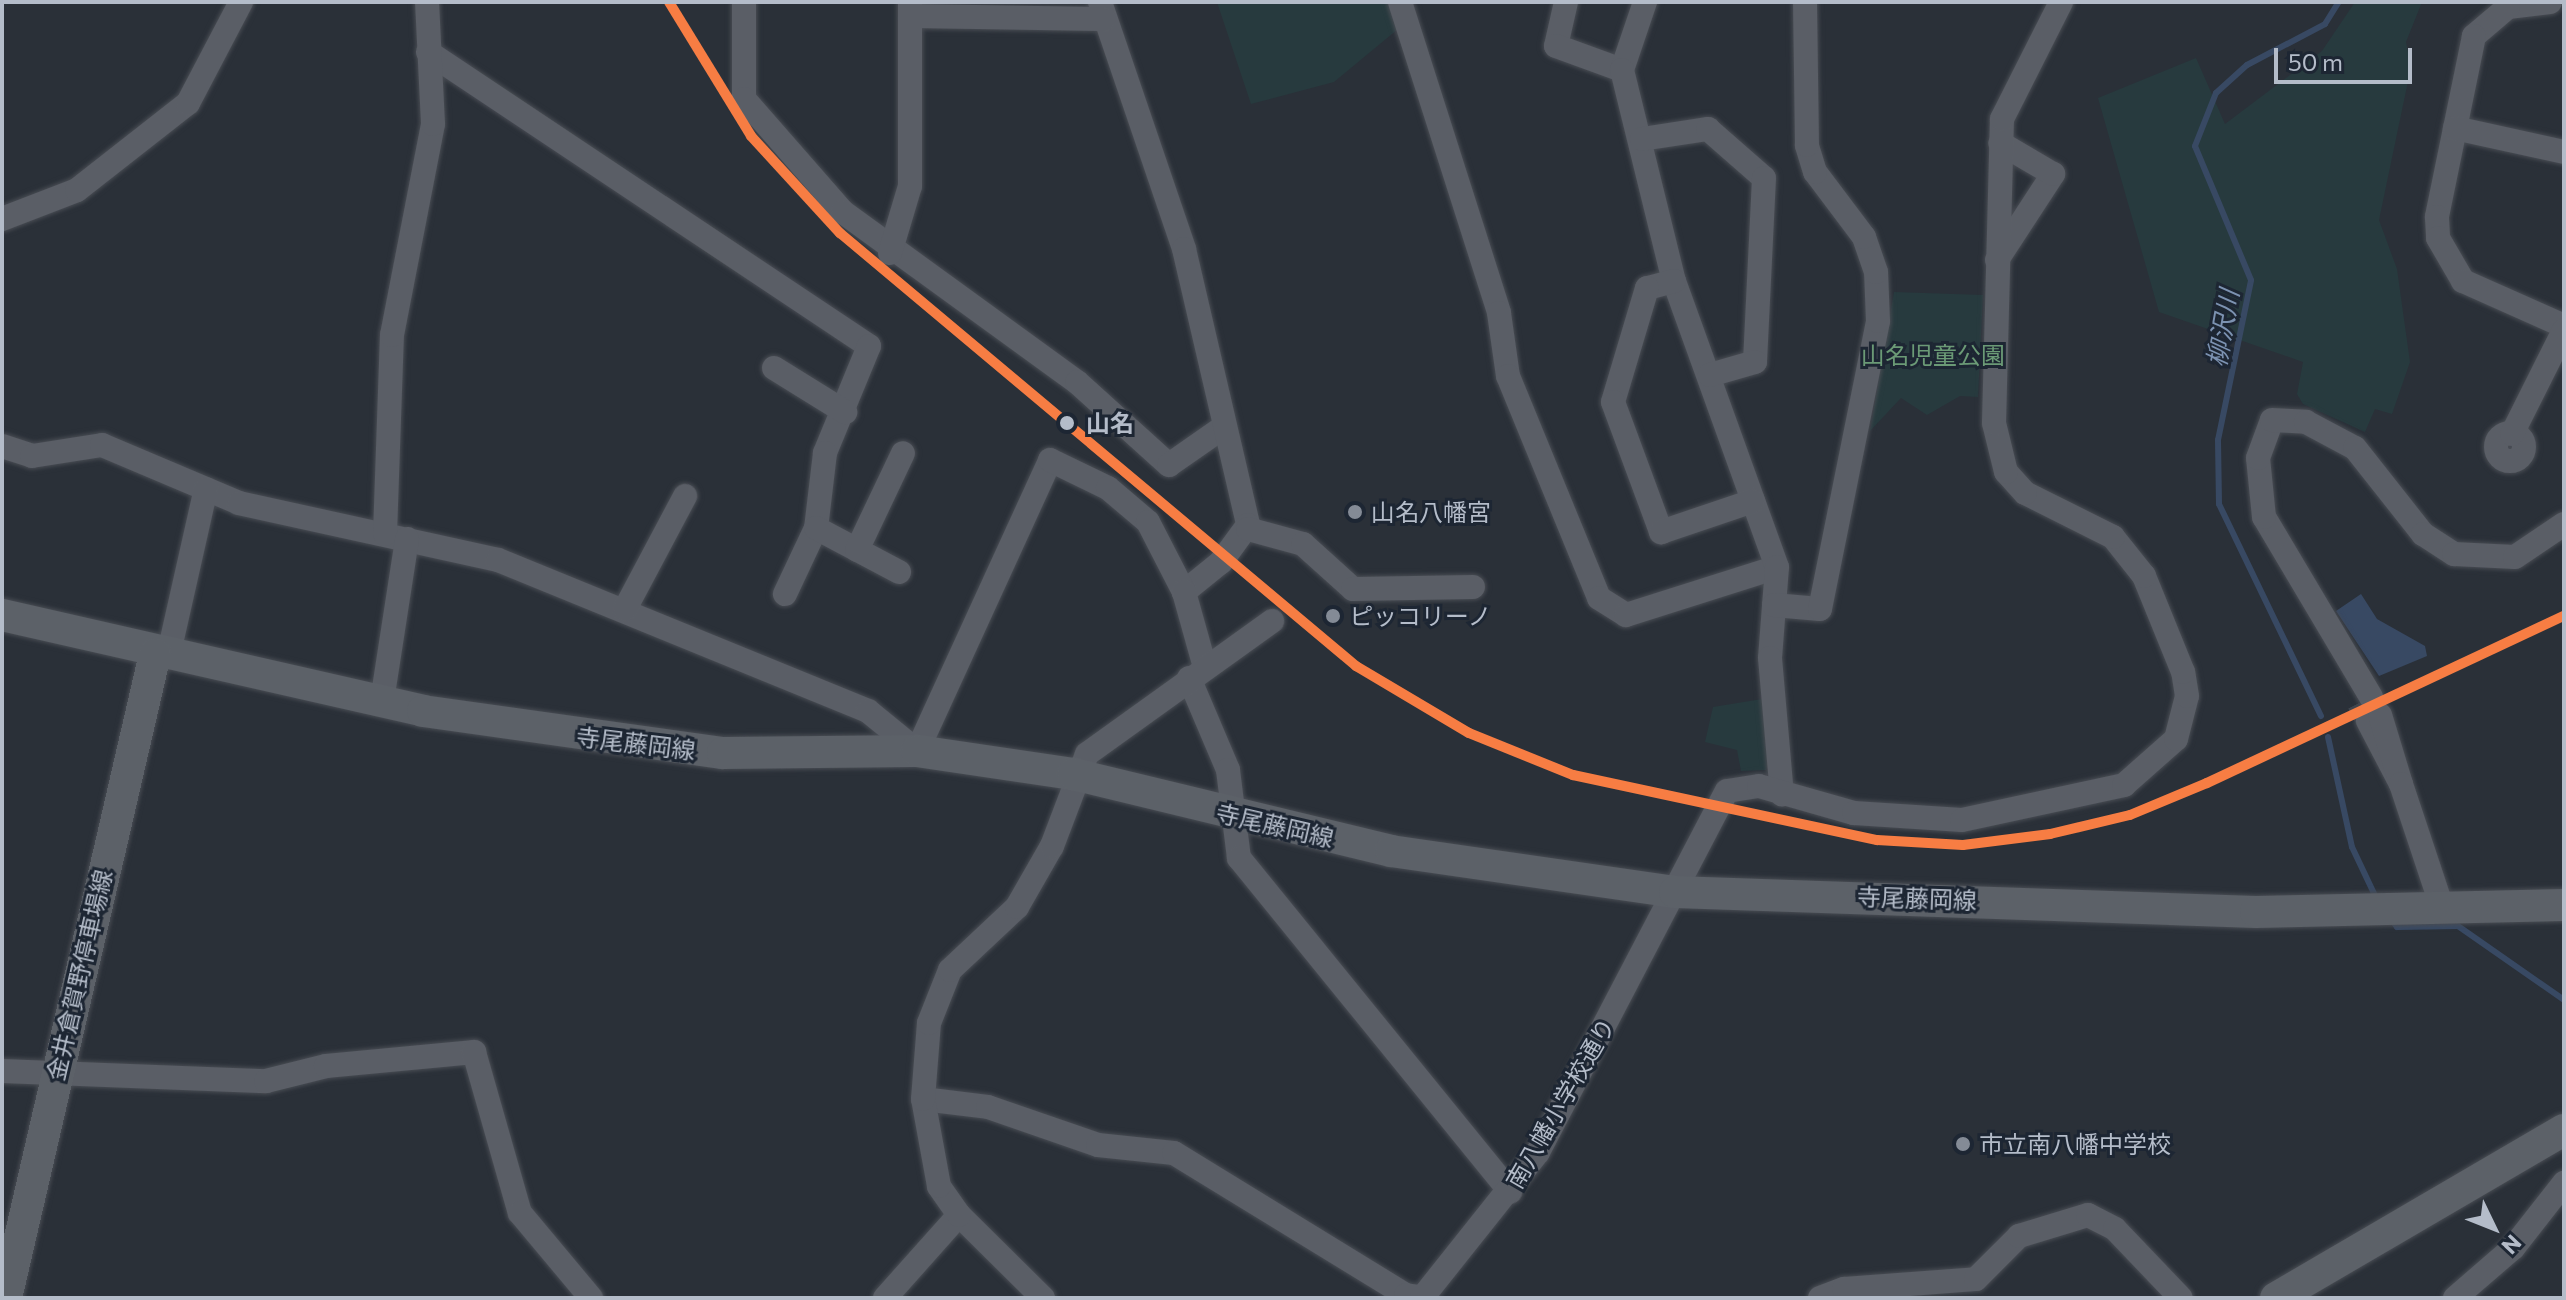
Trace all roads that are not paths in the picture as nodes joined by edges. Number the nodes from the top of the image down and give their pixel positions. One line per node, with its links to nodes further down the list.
1 (241, 2): 18 (street)
2 (427, 2): 12 (street)
3 (744, 2): 19 (street)
4 (1400, 2): 38 (street)
5 (1566, 2): 13 (street)
6 (1645, 2): 13 (street)
7 (1805, 2): 43 (street)
8 (2061, 2): 16 (street)
9 (2550, 2): 14 (street)
10 (910, 9): 11 (street); 19 (street)
11 (1102, 10): 26 (street)
12 (428, 52): 25 (street); 36 (street)
13 (1622, 70): 15 (street)
14 (2455, 128): 17 (street); 22 (street)
15 (1642, 139): 21 (street); 24 (street)
16 (2000, 143): 20 (street); 20 (street)
17 (2564, 152)
18 (2, 219)
19 (890, 253): 26 (street)
20 (1997, 260): 52 (street)
21 (1674, 281): 24 (street); 32 (street)
22 (2564, 328): 27 (street)
23 (774, 368): 25 (street)
24 (1710, 375): 32 (street)
25 (845, 412): 34 (street)
26 (1222, 428): 35 (street)
27 (2512, 434)
28 (2, 446): 30 (street)
29 (903, 453): 37 (street)
30 (206, 489): 36 (street); 47 (street)
31 (685, 496): 44 (street)
32 (1753, 501): 38 (street)
33 (2564, 524): 56 (street)
34 (816, 528): 37 (street); 42 (street)
35 (1248, 529): 40 (street); 41 (street)
36 (396, 536): 44 (street); 49 (street)
37 (857, 550): 39 (street)
38 (1777, 567): 43 (street)
39 (899, 572)
40 (1473, 587)
41 (1184, 592): 48 (street); 50 (street)
42 (785, 594)
43 (1774, 605): 52 (street)
44 (625, 609): 50 (street)
45 (2, 615): 47 (main road, 寺尾藤岡線)
46 (1272, 621): 48 (street)
47 (161, 655): 49 (main road, 寺尾藤岡線); 58 (main road, 金井倉賀野停車場線)
48 (1197, 672): 51 (street); 53 (street)
49 (382, 701): 50 (main road, 寺尾藤岡線)
50 (917, 751): 51 (main road, 寺尾藤岡線)
51 (1073, 774): 53 (main road, 寺尾藤岡線); 59 (street)
52 (1782, 794): 54 (street, 南八幡小学校通り)
53 (1232, 816): 54 (main road, 寺尾藤岡線); 62 (street)
54 (1675, 892): 56 (main road, 寺尾藤岡線); 62 (street, 南八幡小学校通り)
55 (2564, 905): 56 (main road, 寺尾藤岡線)
56 (2443, 910)
57 (2, 1071): 58 (street)
58 (56, 1073): 64 (main road, 金井倉賀野停車場線); 65 (street)
59 (923, 1099): 63 (street); 68 (street)
60 (2563, 1131): 71 (main road)
61 (2564, 1183): 72 (street)
62 (1510, 1192): 68 (street, 南八幡小学校通り)
63 (959, 1215): 66 (street); 67 (street)
64 (6, 1298)
65 (591, 1298)
66 (885, 1298)
67 (1043, 1298)
68 (1424, 1298)
69 (1820, 1298): 70 (street)
70 (2181, 1298)
71 (2276, 1298)
72 (2455, 1298)

